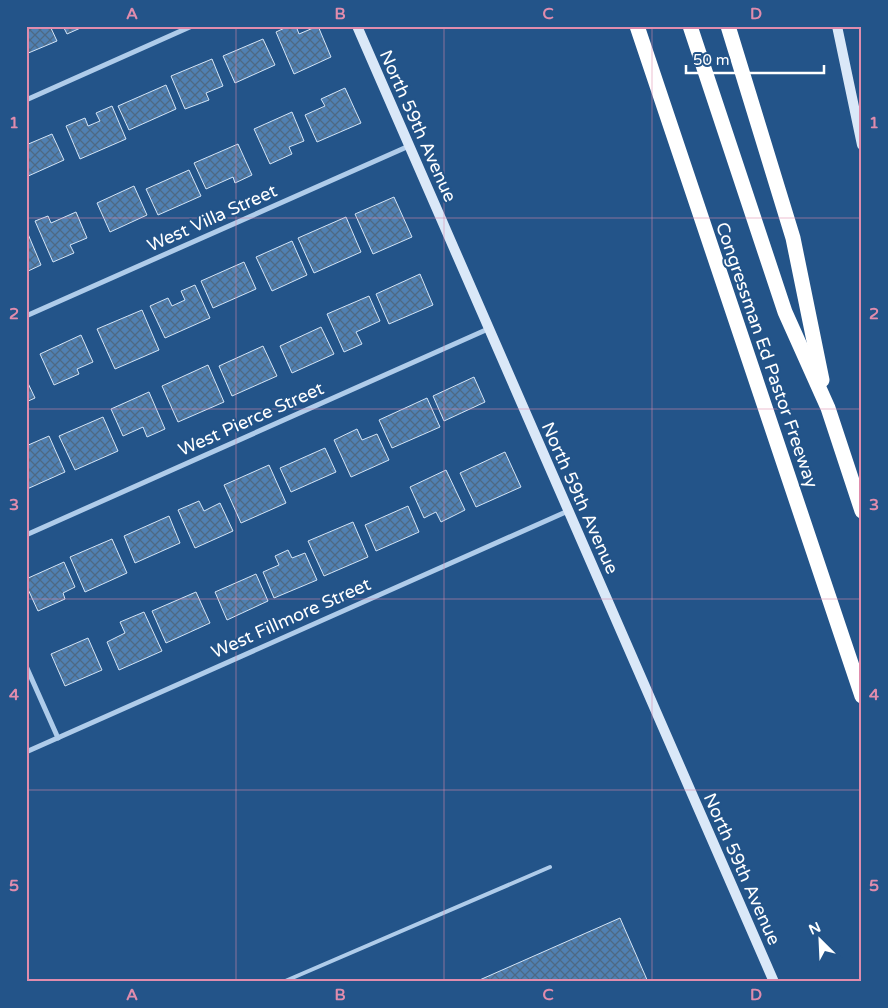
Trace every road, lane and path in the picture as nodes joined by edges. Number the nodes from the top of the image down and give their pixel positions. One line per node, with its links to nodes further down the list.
1 (192, 26): 7 (street)
2 (357, 26): 9 (main road, North 59th Avenue)
3 (637, 26): 17 (highway, Congressman Ed Pastor Freeway)
4 (690, 26): 12 (highway, Congressman Ed Pastor Freeway)
5 (728, 26): 12 (highway)
6 (837, 26): 8 (main road)
7 (26, 100)
8 (862, 145)
9 (410, 146): 10 (street, West Villa Street); 11 (main road, North 59th Avenue)
10 (26, 316)
11 (488, 329): 13 (main road, North 59th Avenue); 15 (street, West Pierce Street)
12 (828, 408): 14 (highway, Congressman Ed Pastor Freeway)
13 (568, 511): 18 (street, West Fillmore Street); 22 (main road, North 59th Avenue)
14 (862, 511)
15 (26, 535)
16 (26, 666): 18 (street)
17 (862, 696)
18 (58, 738): 19 (street, West Fillmore Street)
19 (26, 752)
20 (550, 867): 21 (lane)
21 (282, 982)
22 (774, 982)

